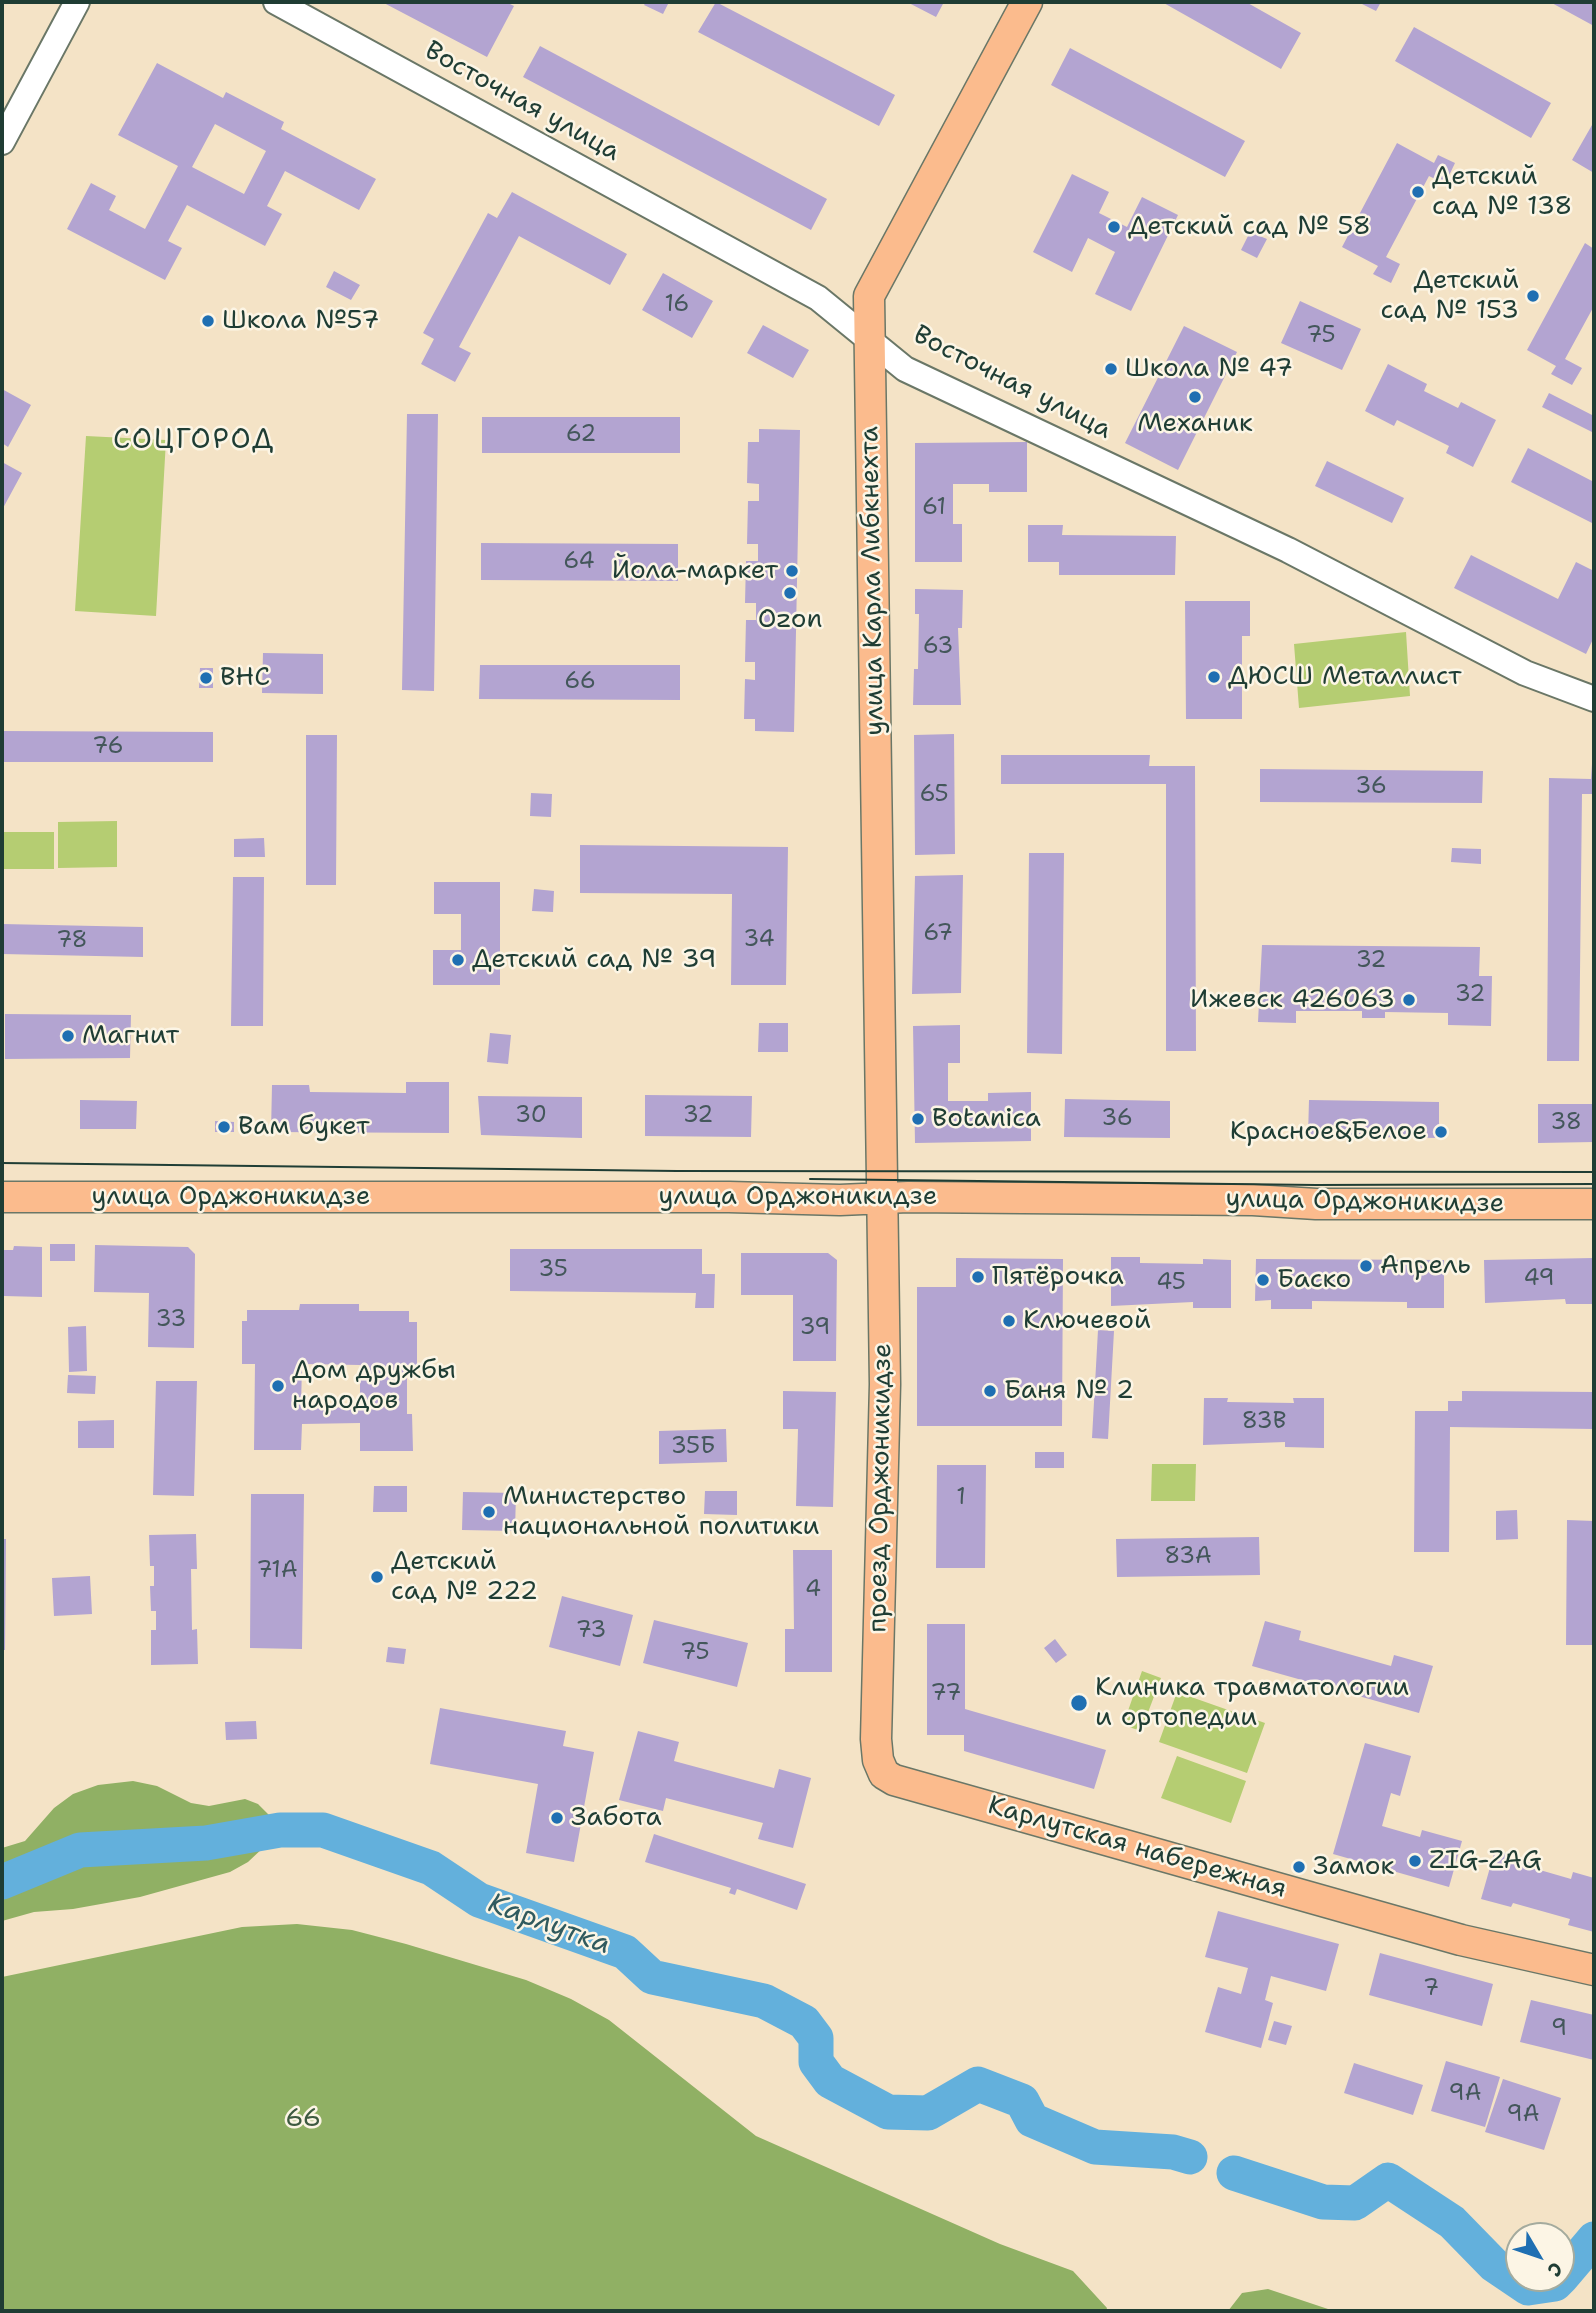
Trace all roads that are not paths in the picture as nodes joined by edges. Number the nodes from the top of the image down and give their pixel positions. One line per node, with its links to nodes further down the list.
1 (76, 2): 4 (street)
2 (276, 2): 5 (street, Восточная улица)
3 (1027, 2): 5 (main road, улица Карла Либкнехта)
4 (2, 142)
5 (869, 338): 6 (street, Восточная улица); 8 (main road, улица Карла Либкнехта)
6 (1594, 699)
7 (2, 1197): 8 (main road, улица Орджоникидзе)
8 (882, 1200): 9 (main road, улица Орджоникидзе); 10 (main road, проезд Орджоникидзе)
9 (1594, 1204)
10 (884, 1774): 11 (main road, Карлутская набережная)
11 (1594, 1970)

